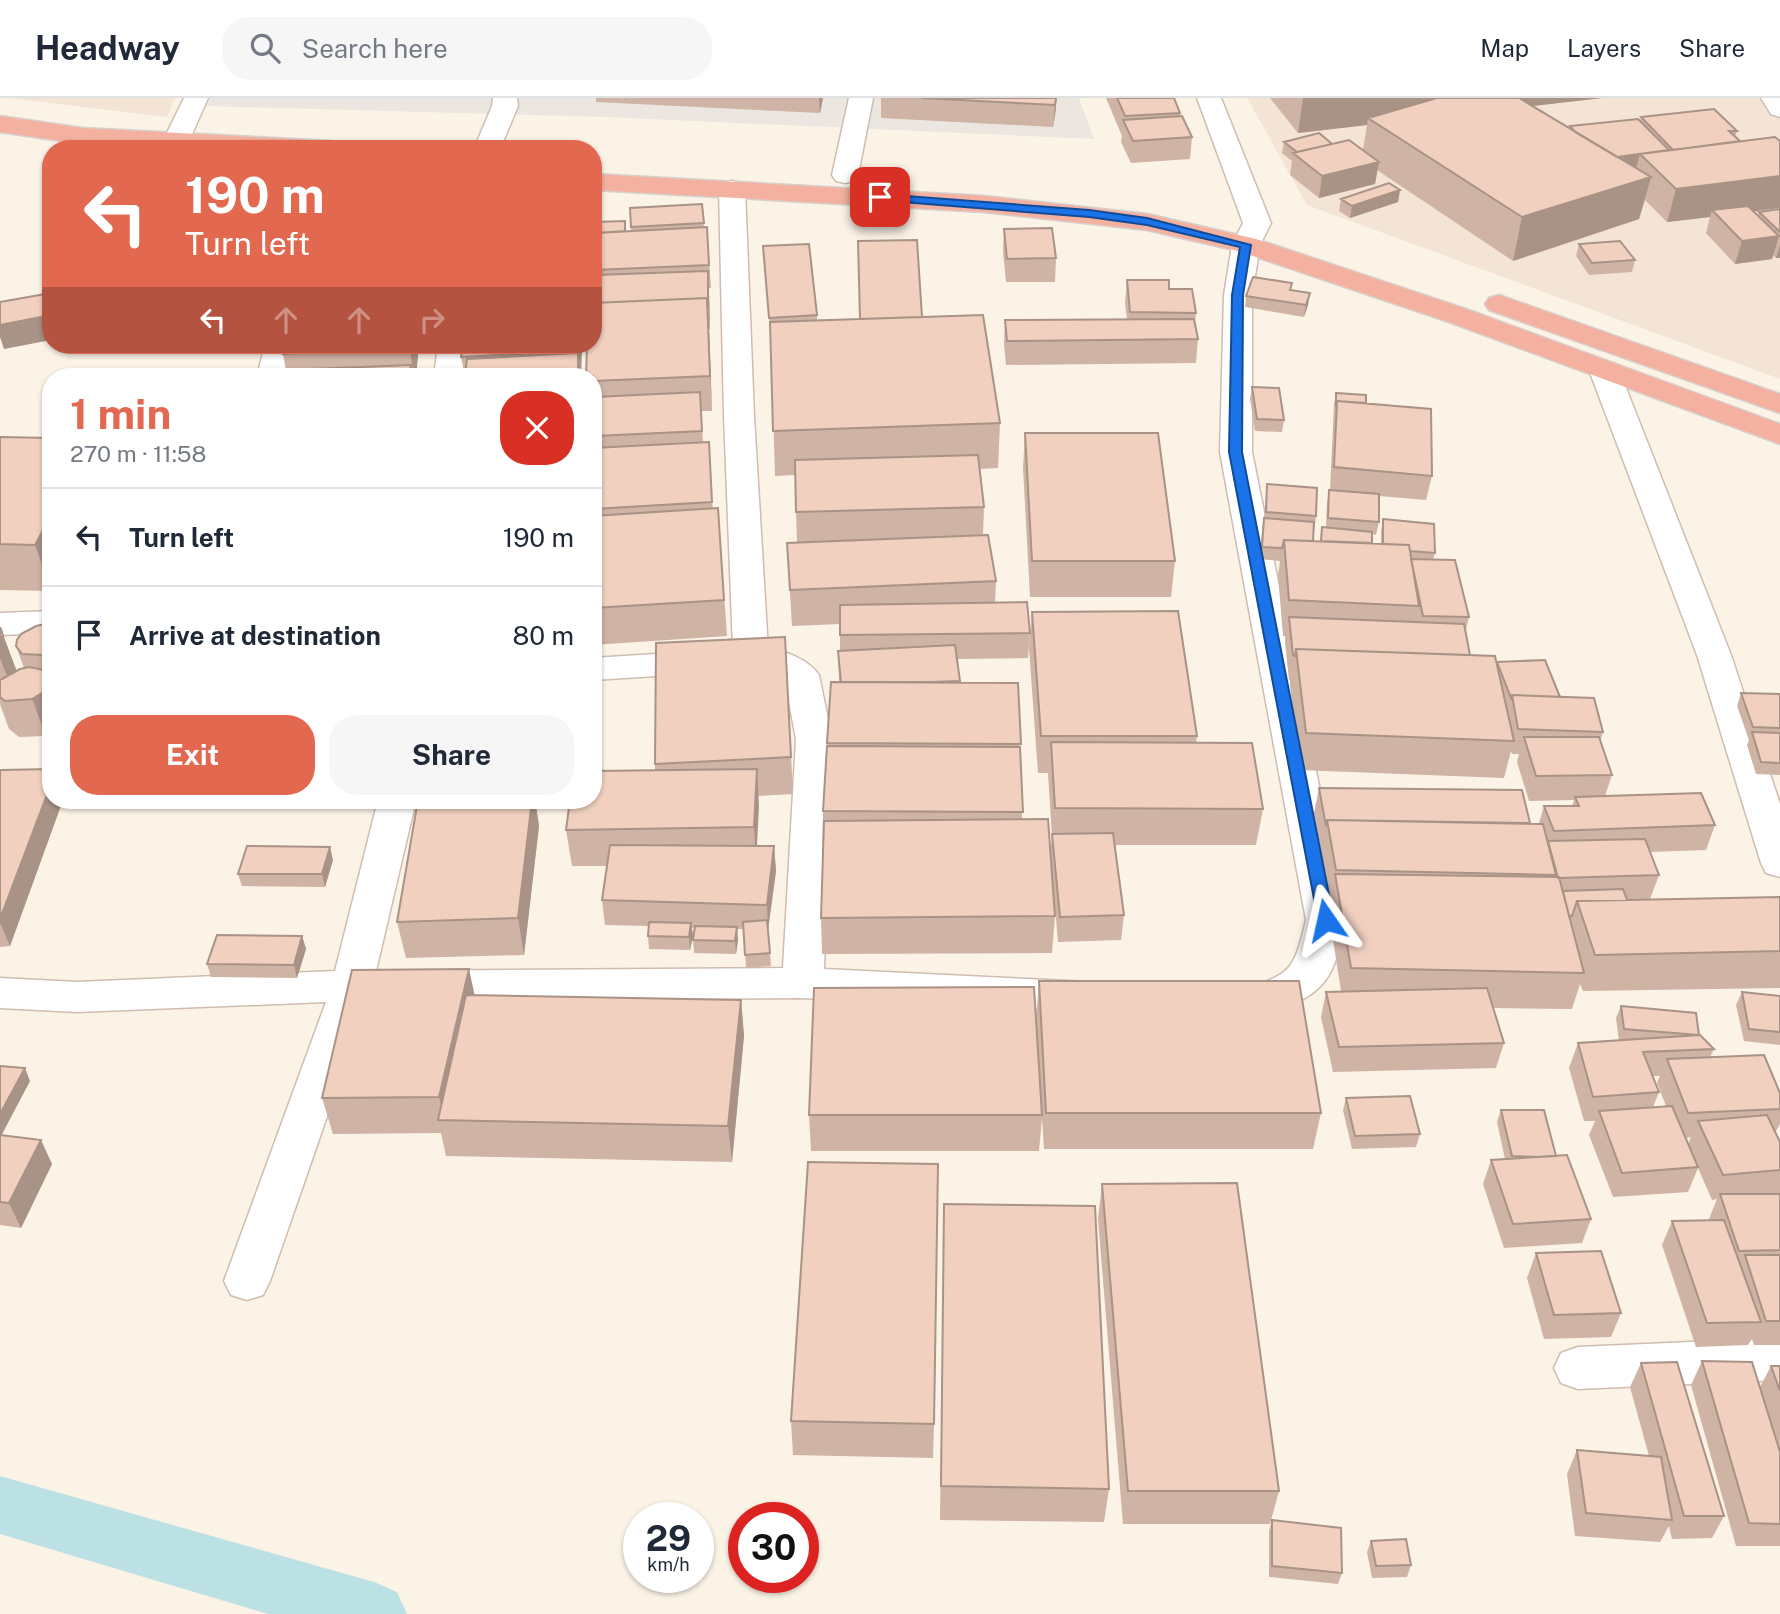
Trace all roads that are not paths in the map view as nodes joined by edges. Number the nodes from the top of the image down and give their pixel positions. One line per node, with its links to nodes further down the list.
1 (196, 98): 9 (street)
2 (505, 98): 10 (street)
3 (861, 98): 14 (street)
4 (1209, 98): 17 (street)
5 (1773, 98): 6 (street)
6 (1780, 109)
7 (0, 124): 8 (highway)
8 (157, 140)
9 (176, 140)
10 (492, 140)
11 (0, 144): 12 (highway)
12 (42, 149)
13 (602, 163): 14 (highway)
14 (845, 175): 17 (highway)
15 (602, 182): 16 (highway)
16 (732, 189): 17 (highway); 23 (street)
17 (1251, 234): 18 (highway); 19 (highway); 31 (street)
18 (1604, 370): 20 (highway); 26 (street)
19 (1780, 404)
20 (1780, 435)
21 (42, 623): 22 (street)
22 (0, 624)
23 (751, 659): 24 (street); 27 (street)
24 (602, 668)
25 (395, 809): 28 (street)
26 (1780, 863)
27 (803, 984): 28 (street); 30 (street)
28 (352, 986): 29 (street); 32 (street)
29 (0, 993)
30 (1121, 999)
31 (1218, 1003)
32 (247, 1281)
33 (1780, 1359): 34 (street)
34 (1578, 1368)

